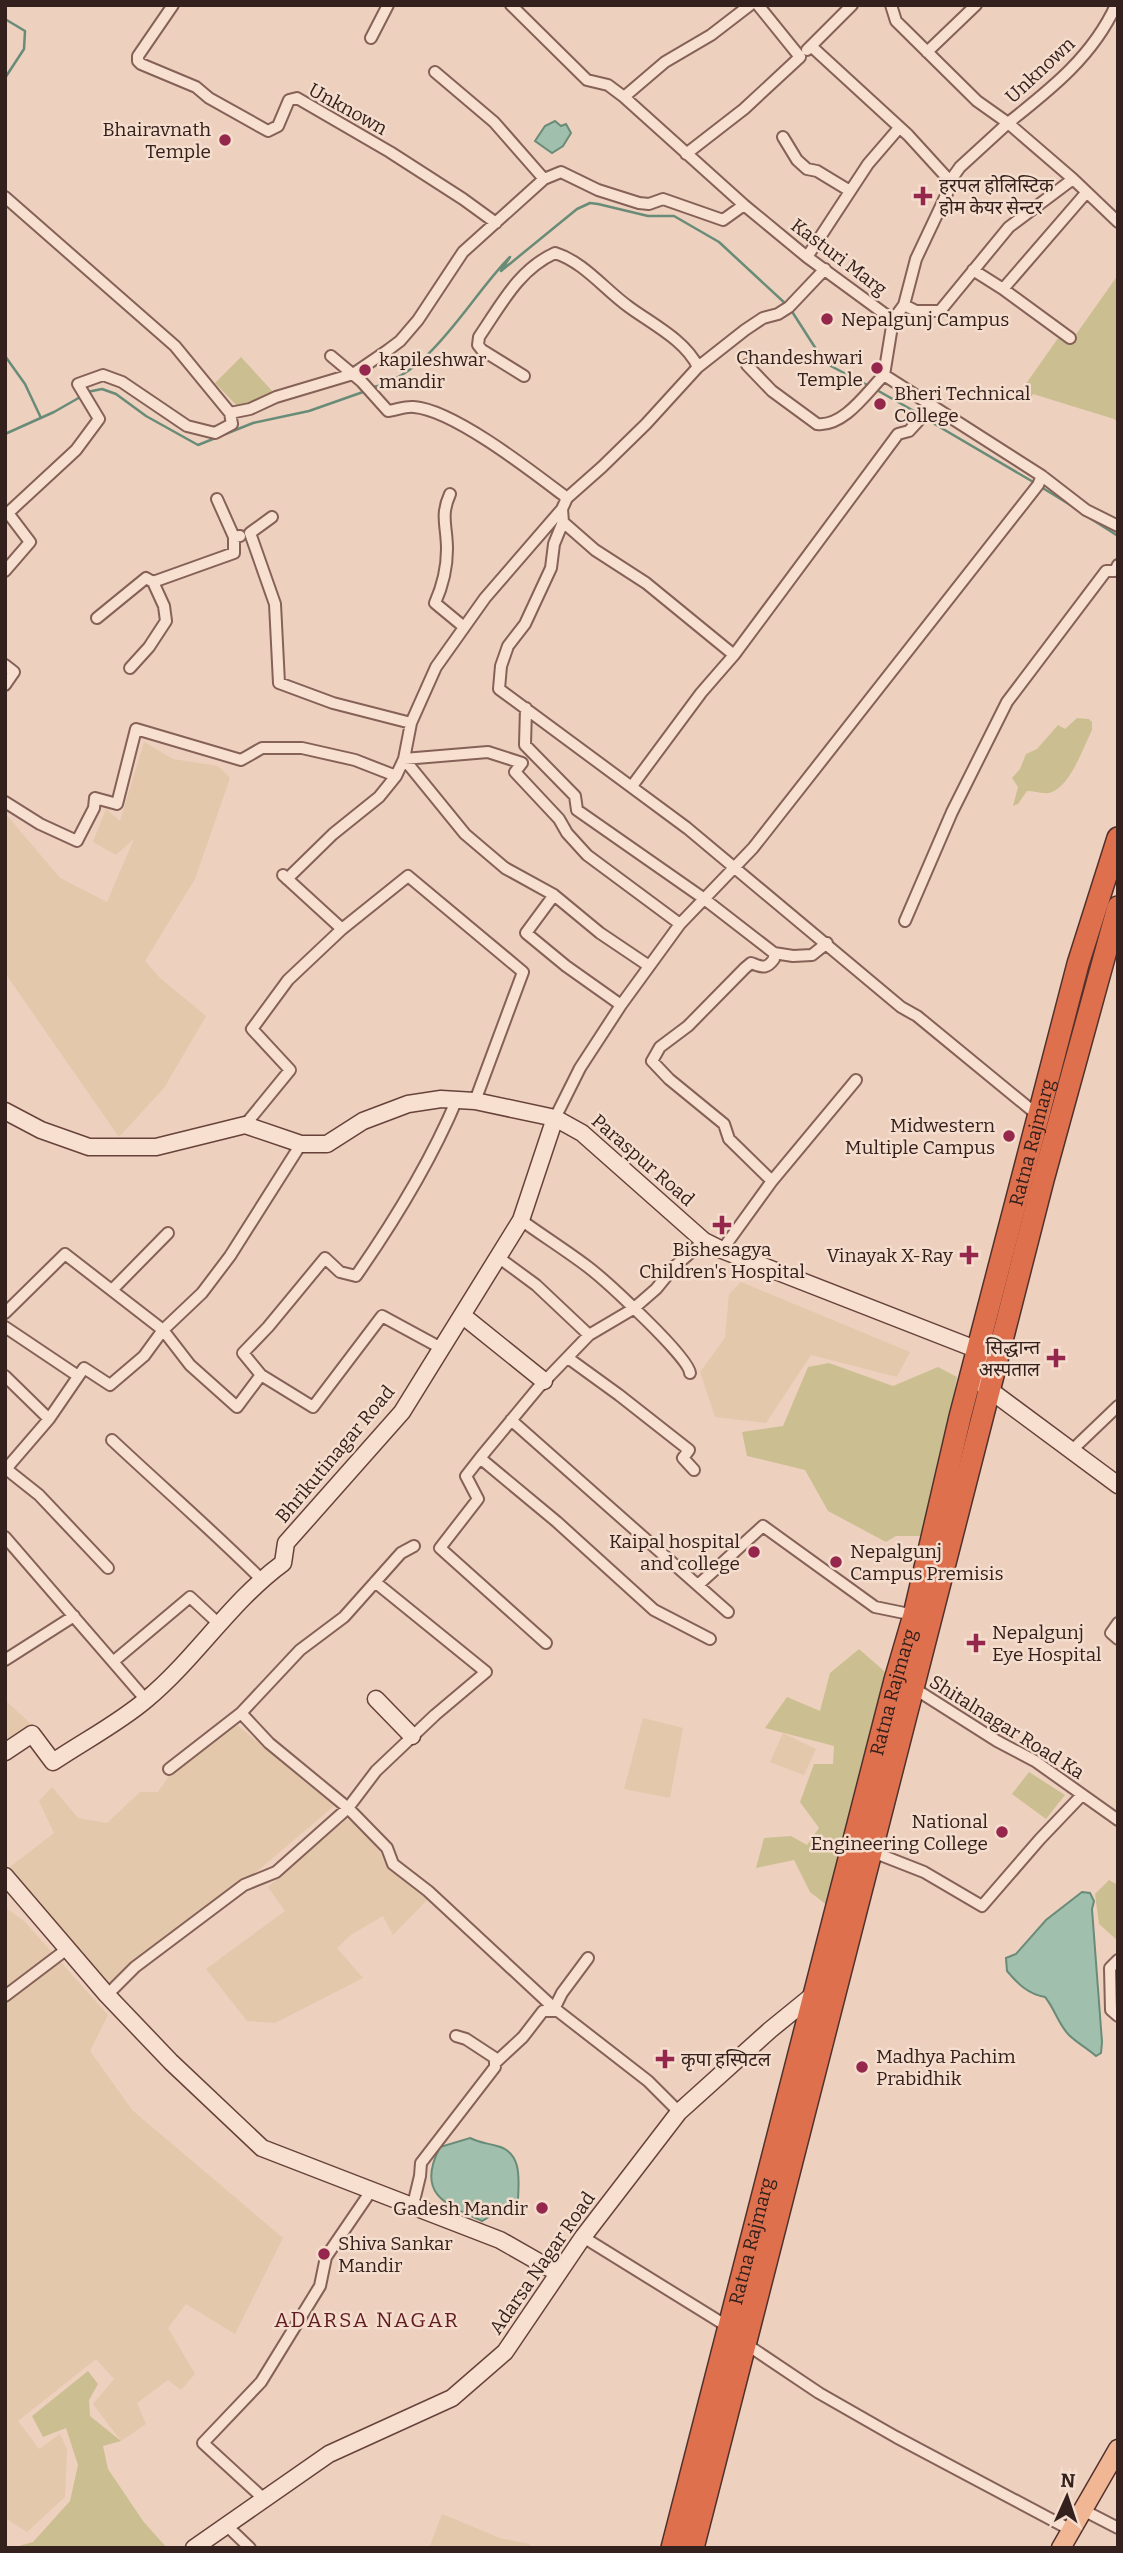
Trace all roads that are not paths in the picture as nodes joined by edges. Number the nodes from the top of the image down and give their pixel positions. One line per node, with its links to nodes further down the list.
1 (173, 5): 28 (street, Unknown)
2 (388, 5): 10 (street)
3 (512, 5): 15 (street, Kasturi Marg)
4 (750, 5): 15 (street)
5 (758, 5): 13 (street)
6 (852, 5): 11 (street)
7 (891, 5): 12 (street, Unknown)
8 (976, 5): 12 (street)
9 (1116, 5): 16 (street, Unknown)
10 (371, 38)
11 (811, 46): 13 (street); 17 (street)
12 (927, 52): 16 (street, Unknown)
13 (800, 57): 19 (street)
14 (435, 72): 20 (street)
15 (624, 97): 19 (street, Kasturi Marg)
16 (1008, 124): 21 (street, Unknown); 22 (street, Unknown)
17 (899, 128): 22 (street); 23 (street)
18 (783, 137): 23 (street)
19 (686, 154): 26 (street, Kasturi Marg)
20 (544, 179): 26 (street); 28 (street)
21 (1073, 179): 24 (street, Unknown); 31 (street)
22 (950, 181): 33 (street)
23 (850, 191): 29 (street)
24 (1086, 193): 27 (street, Unknown); 32 (street)
25 (5, 197): 43 (street)
26 (744, 205): 29 (street, Kasturi Marg)
27 (1118, 222)
28 (496, 223): 39 (street)
29 (807, 257): 30 (street, Kasturi Marg)
30 (825, 269): 34 (street, Kasturi Marg); 38 (street)
31 (973, 270): 32 (street); 33 (street)
32 (1003, 289): 35 (street)
33 (904, 305): 34 (street)
34 (893, 320): 40 (street, Kasturi Marg)
35 (1070, 338)
36 (331, 356): 39 (street)
37 (747, 365): 40 (street)
38 (698, 367): 41 (street); 46 (street)
39 (353, 374): 43 (street); 46 (street)
40 (884, 375): 42 (street)
41 (524, 376)
42 (932, 406): 44 (street); 59 (street)
43 (230, 413): 55 (street)
44 (1042, 476): 51 (street); 70 (street)
45 (450, 494): 58 (street)
46 (567, 498): 48 (street)
47 (216, 499): 53 (street)
48 (562, 509): 50 (street); 58 (street)
49 (272, 517): 52 (street)
50 (563, 522): 59 (street); 63 (street)
51 (1118, 527)
52 (250, 533): 53 (street); 64 (street)
53 (234, 537): 56 (street)
54 (1118, 565): 74 (street)
55 (5, 571)
56 (153, 582): 57 (street); 61 (street)
57 (97, 618)
58 (464, 627): 64 (street)
59 (734, 655): 67 (street)
60 (5, 665): 62 (street)
61 (131, 668)
62 (5, 685)
63 (526, 708): 67 (street); 72 (street)
64 (411, 723): 65 (street)
65 (404, 759): 66 (street); 71 (street); 75 (street)
66 (396, 776): 68 (street); 76 (street)
67 (632, 786): 70 (street)
68 (5, 802)
69 (1118, 838): 86 (highway, Ratna Rajmarg)
70 (733, 867): 72 (street); 77 (street)
71 (554, 895): 80 (street); 81 (street)
72 (703, 898): 75 (street); 79 (street)
73 (1118, 906): 78 (highway, Ratna Rajmarg)
74 (905, 921)
75 (680, 924): 80 (street)
76 (342, 929): 84 (street); 88 (street)
77 (827, 943): 79 (street); 86 (street)
78 (1112, 944): 106 (highway, Ratna Rajmarg)
79 (774, 953): 90 (street)
80 (649, 966): 81 (street)
81 (621, 1005): 87 (street)
82 (856, 1080): 90 (street)
83 (457, 1099): 84 (street, Paraspur Road); 89 (street, Paraspur Road); 111 (street)
84 (475, 1101): 87 (street, Paraspur Road)
85 (5, 1111): 88 (street)
86 (1040, 1117): 104 (highway, Ratna Rajmarg)
87 (555, 1118): 91 (street, Bhrikutinagar Road); 93 (street, Paraspur Road)
88 (245, 1125): 89 (street, Paraspur Road)
89 (301, 1144): 101 (street)
90 (772, 1181): 94 (street)
91 (521, 1220): 95 (street, Bhrikutinagar Road); 97 (street)
92 (167, 1233): 96 (street)
93 (704, 1241): 94 (street, Paraspur Road); 97 (street)
94 (722, 1250): 104 (street, Paraspur Road)
95 (498, 1257): 99 (street, Bhrikutinagar Road); 102 (street)
96 (113, 1289): 98 (street); 101 (street)
97 (633, 1309): 102 (street); 107 (street)
98 (5, 1313)
99 (462, 1315): 103 (street, Bhrikutinagar Road); 112 (street)
100 (5, 1327): 110 (street)
101 (163, 1330): 110 (street); 111 (street)
102 (589, 1335): 105 (street)
103 (441, 1348): 111 (street); 126 (street, Bhrikutinagar Road)
104 (978, 1350): 106 (street, Paraspur Road); 108 (highway, Ratna Rajmarg)
105 (568, 1358): 112 (street); 121 (street)
106 (997, 1365): 113 (highway, Ratna Rajmarg)
107 (690, 1373)
108 (972, 1373): 113 (street); 130 (highway, Ratna Rajmarg)
109 (5, 1376): 115 (street)
110 (78, 1376): 115 (street)
111 (261, 1376)
112 (544, 1381): 116 (street)
113 (990, 1392): 118 (street); 139 (highway, Ratna Rajmarg)
114 (1118, 1406): 118 (street)
115 (48, 1419): 120 (street)
116 (511, 1420): 119 (street); 128 (street)
117 (112, 1440): 126 (street)
118 (1072, 1451): 122 (street)
119 (480, 1458): 134 (street); 136 (street)
120 (6, 1468): 125 (street)
121 (694, 1470)
122 (1118, 1485)
123 (5, 1537): 131 (street)
124 (414, 1546): 127 (street)
125 (108, 1568)
126 (261, 1579): 133 (street, Bhrikutinagar Road)
127 (375, 1582): 142 (street); 143 (street)
128 (698, 1585): 129 (street); 130 (street)
129 (728, 1612)
130 (914, 1615): 139 (highway, Ratna Rajmarg)
131 (74, 1616): 137 (street); 138 (street)
132 (1118, 1623): 135 (street)
133 (220, 1625): 138 (street); 141 (street, Bhrikutinagar Road)
134 (710, 1639)
135 (1118, 1640)
136 (546, 1643)
137 (5, 1660)
138 (114, 1661): 141 (street)
139 (904, 1683): 146 (street, Shitalnagar Road Ka); 149 (highway, Ratna Rajmarg); 155 (highway, Ratna Rajmarg)
140 (376, 1699): 143 (street)
141 (146, 1700): 144 (street, Bhrikutinagar Road)
142 (241, 1713): 145 (street); 147 (street)
143 (412, 1736): 147 (street)
144 (5, 1752)
145 (169, 1769)
146 (1082, 1794): 148 (street, Shitalnagar Road Ka); 149 (street)
147 (348, 1808): 154 (street); 157 (street)
148 (1118, 1820)
149 (873, 1852): 167 (highway, Ratna Rajmarg)
150 (5, 1877): 151 (street)
151 (67, 1948): 154 (street); 156 (street)
152 (588, 1958): 157 (street)
153 (1118, 1960): 158 (street)
154 (107, 1995): 162 (street)
155 (813, 1995): 161 (street, Adarsa Nagar Road); 166 (highway, Ratna Rajmarg)
156 (5, 1997)
157 (554, 2008): 160 (street); 161 (street)
158 (1118, 2016)
159 (456, 2036): 160 (street)
160 (495, 2063): 163 (street)
161 (679, 2112): 164 (street, Adarsa Nagar Road)
162 (371, 2190): 163 (street); 169 (street)
163 (413, 2205): 165 (street)
164 (583, 2237): 165 (street, Adarsa Nagar Road); 166 (street)
165 (558, 2273): 169 (street, Adarsa Nagar Road)
166 (729, 2327): 167 (street); 176 (highway, Ratna Rajmarg)
167 (745, 2344): 173 (street); 177 (highway, Ratna Rajmarg)
168 (1118, 2449): 170 (main road)
169 (264, 2499): 171 (street, Adarsa Nagar Road)
170 (1083, 2510): 172 (street); 173 (main road)
171 (226, 2525): 174 (street, Adarsa Nagar Road); 175 (street)
172 (1118, 2528)
173 (1071, 2530): 178 (main road)
174 (194, 2548)
175 (250, 2548)
176 (672, 2548)
177 (693, 2548)
178 (1061, 2548)

